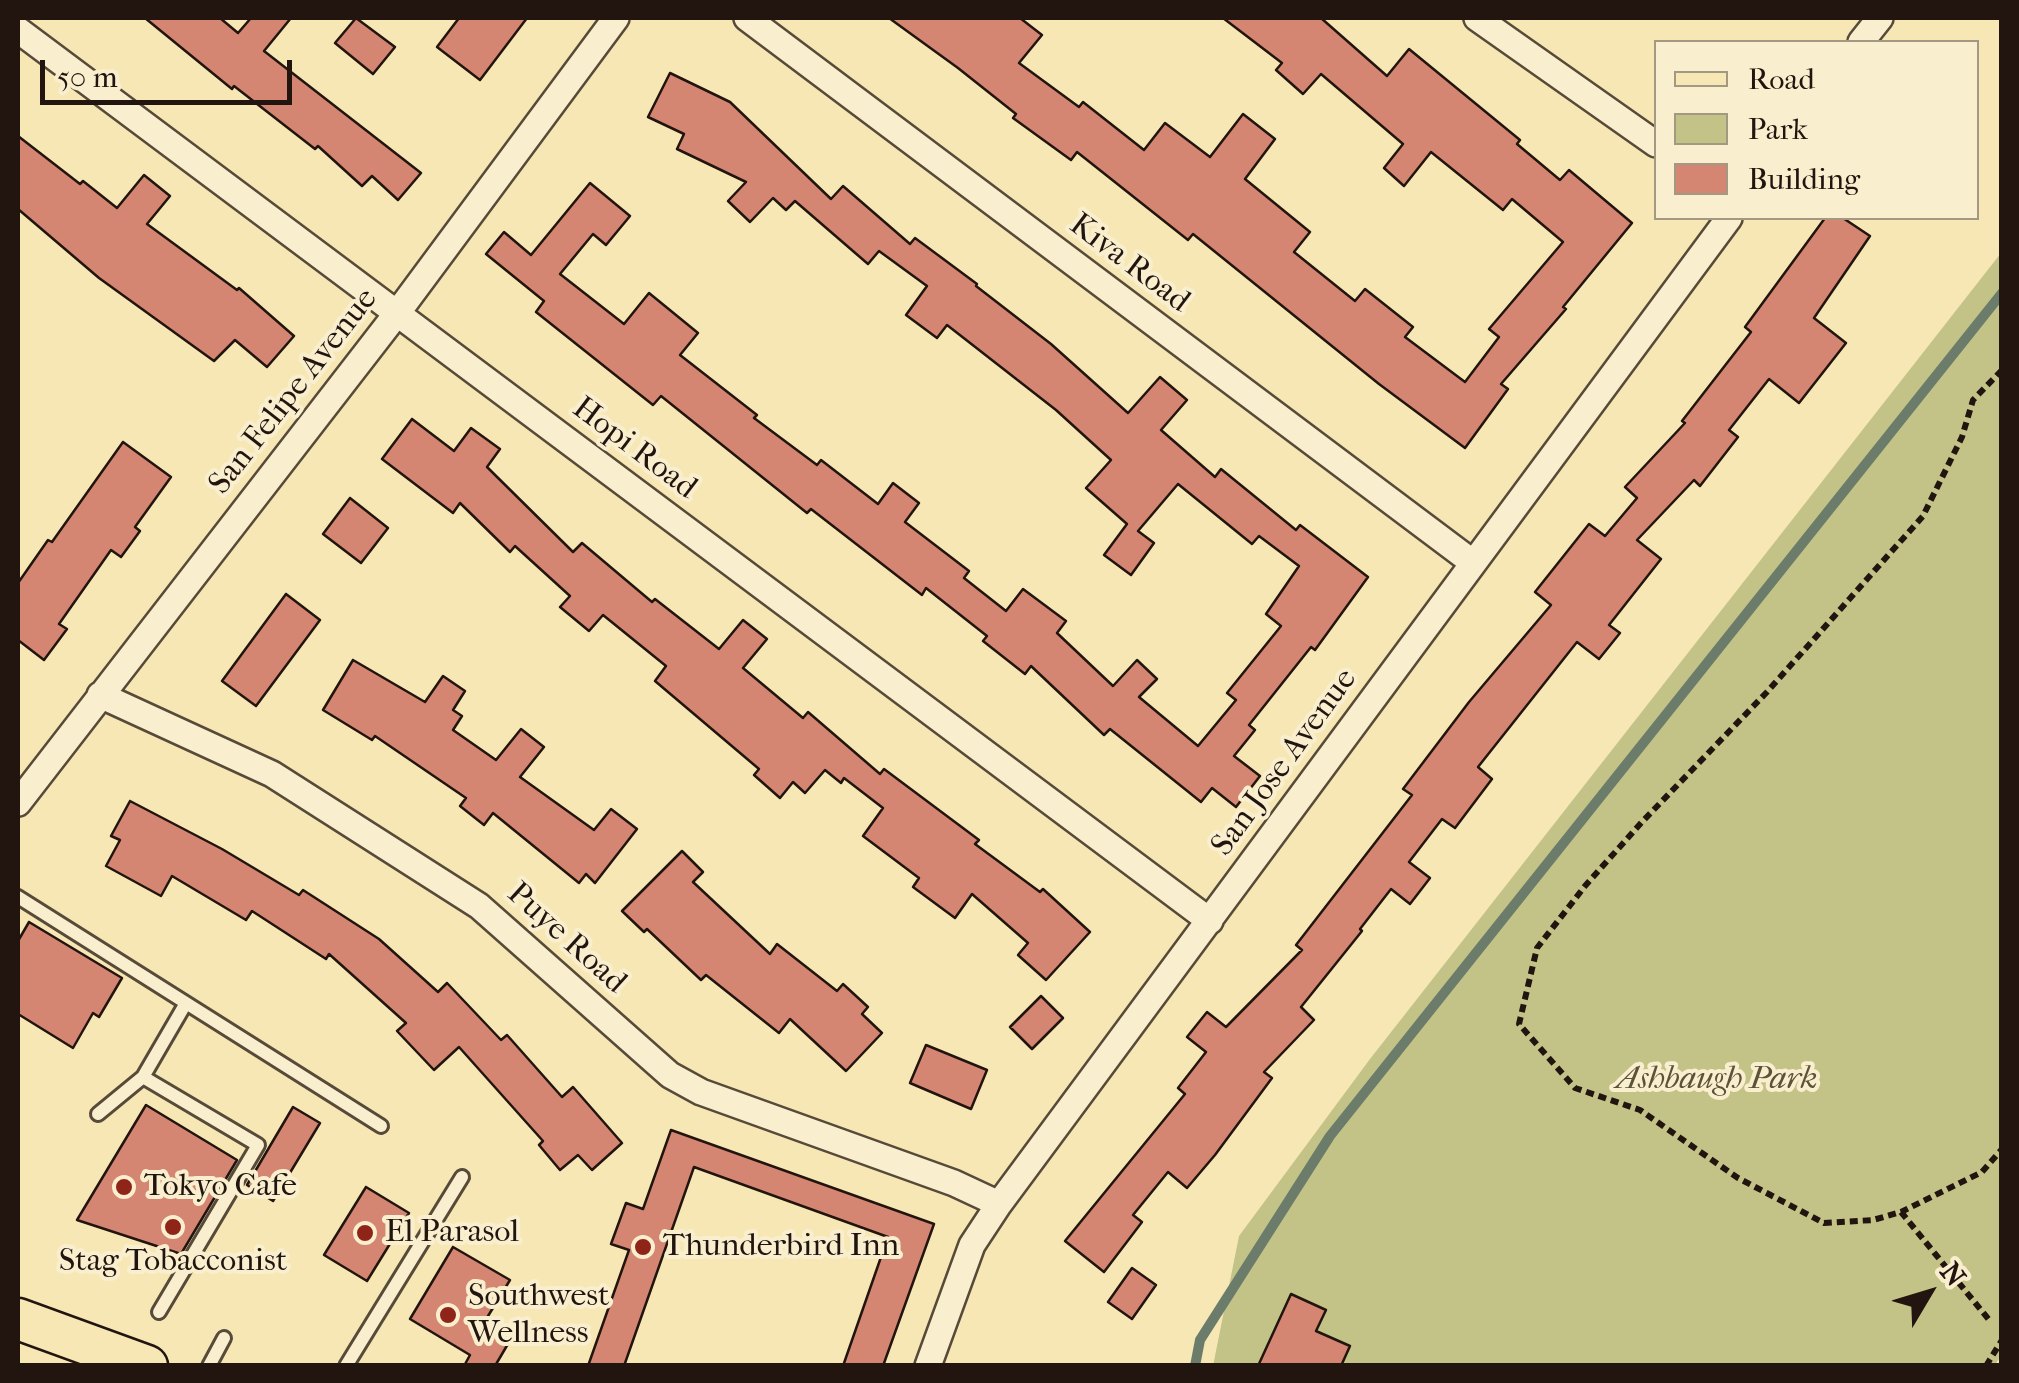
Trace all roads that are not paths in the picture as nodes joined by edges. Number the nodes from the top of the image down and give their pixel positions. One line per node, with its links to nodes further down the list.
1 (616, 18): 9 (street, San Felipe Avenue)
2 (747, 18): 10 (street, Kiva Road)
3 (1477, 18): 7 (street)
4 (1880, 18): 6 (street)
5 (18, 30): 9 (street, Hopi Road)
6 (1863, 40)
7 (1654, 143)
8 (1728, 220): 10 (street, San Jose Avenue)
9 (398, 312): 11 (street, San Felipe Avenue); 14 (street, Hopi Road)
10 (1472, 562): 14 (street, San Jose Avenue)
11 (100, 695): 12 (street, San Felipe Avenue); 20 (street, Puye Road)
12 (18, 803)
13 (18, 898): 15 (lane)
14 (1210, 921): 20 (street, San Jose Avenue)
15 (186, 1004): 16 (lane); 18 (lane)
16 (143, 1077): 17 (lane); 21 (lane)
17 (98, 1114)
18 (381, 1126)
19 (462, 1177): 26 (lane)
20 (998, 1204): 27 (street, San Jose Avenue)
21 (159, 1312)
22 (18, 1319): 24 (main road)
23 (224, 1338): 25 (lane)
24 (148, 1366)
25 (209, 1366)
26 (346, 1366)
27 (928, 1366)

